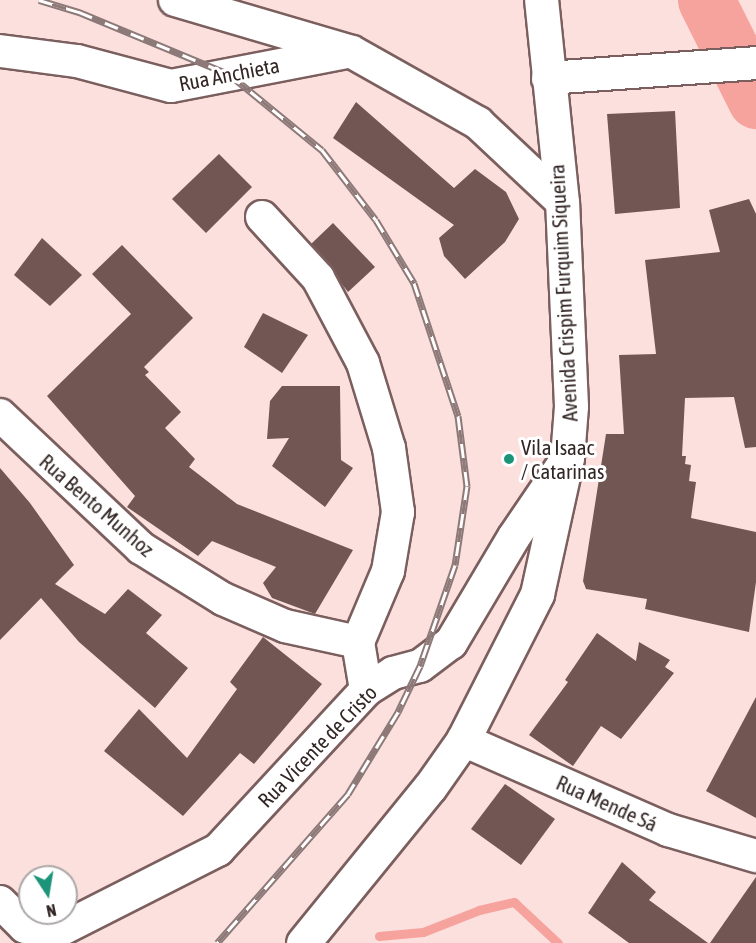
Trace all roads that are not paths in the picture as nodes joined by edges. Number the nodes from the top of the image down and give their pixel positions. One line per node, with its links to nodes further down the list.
1 (175, 0): 4 (street)
2 (541, 0): 6 (main road, Avenida Crispim Furquim Siqueira)
3 (0, 51): 4 (street, Rua Anchieta)
4 (352, 52): 7 (street)
5 (756, 63): 6 (street)
6 (548, 78): 7 (main road, Avenida Crispim Furquim Siqueira)
7 (562, 202): 10 (main road, Avenida Crispim Furquim Siqueira)
8 (262, 217): 11 (street)
9 (0, 415): 11 (street, Rua Bento Munhoz)
10 (567, 458): 12 (street, Rua Vicente de Cristo); 13 (main road, Avenida Crispim Furquim Siqueira)
11 (358, 642): 12 (street)
12 (366, 690): 15 (street, Rua Vicente de Cristo)
13 (463, 740): 14 (street, Rua Mende Sá); 16 (main road, Avenida Crispim Furquim Siqueira)
14 (756, 856)
15 (0, 902)
16 (303, 943)

